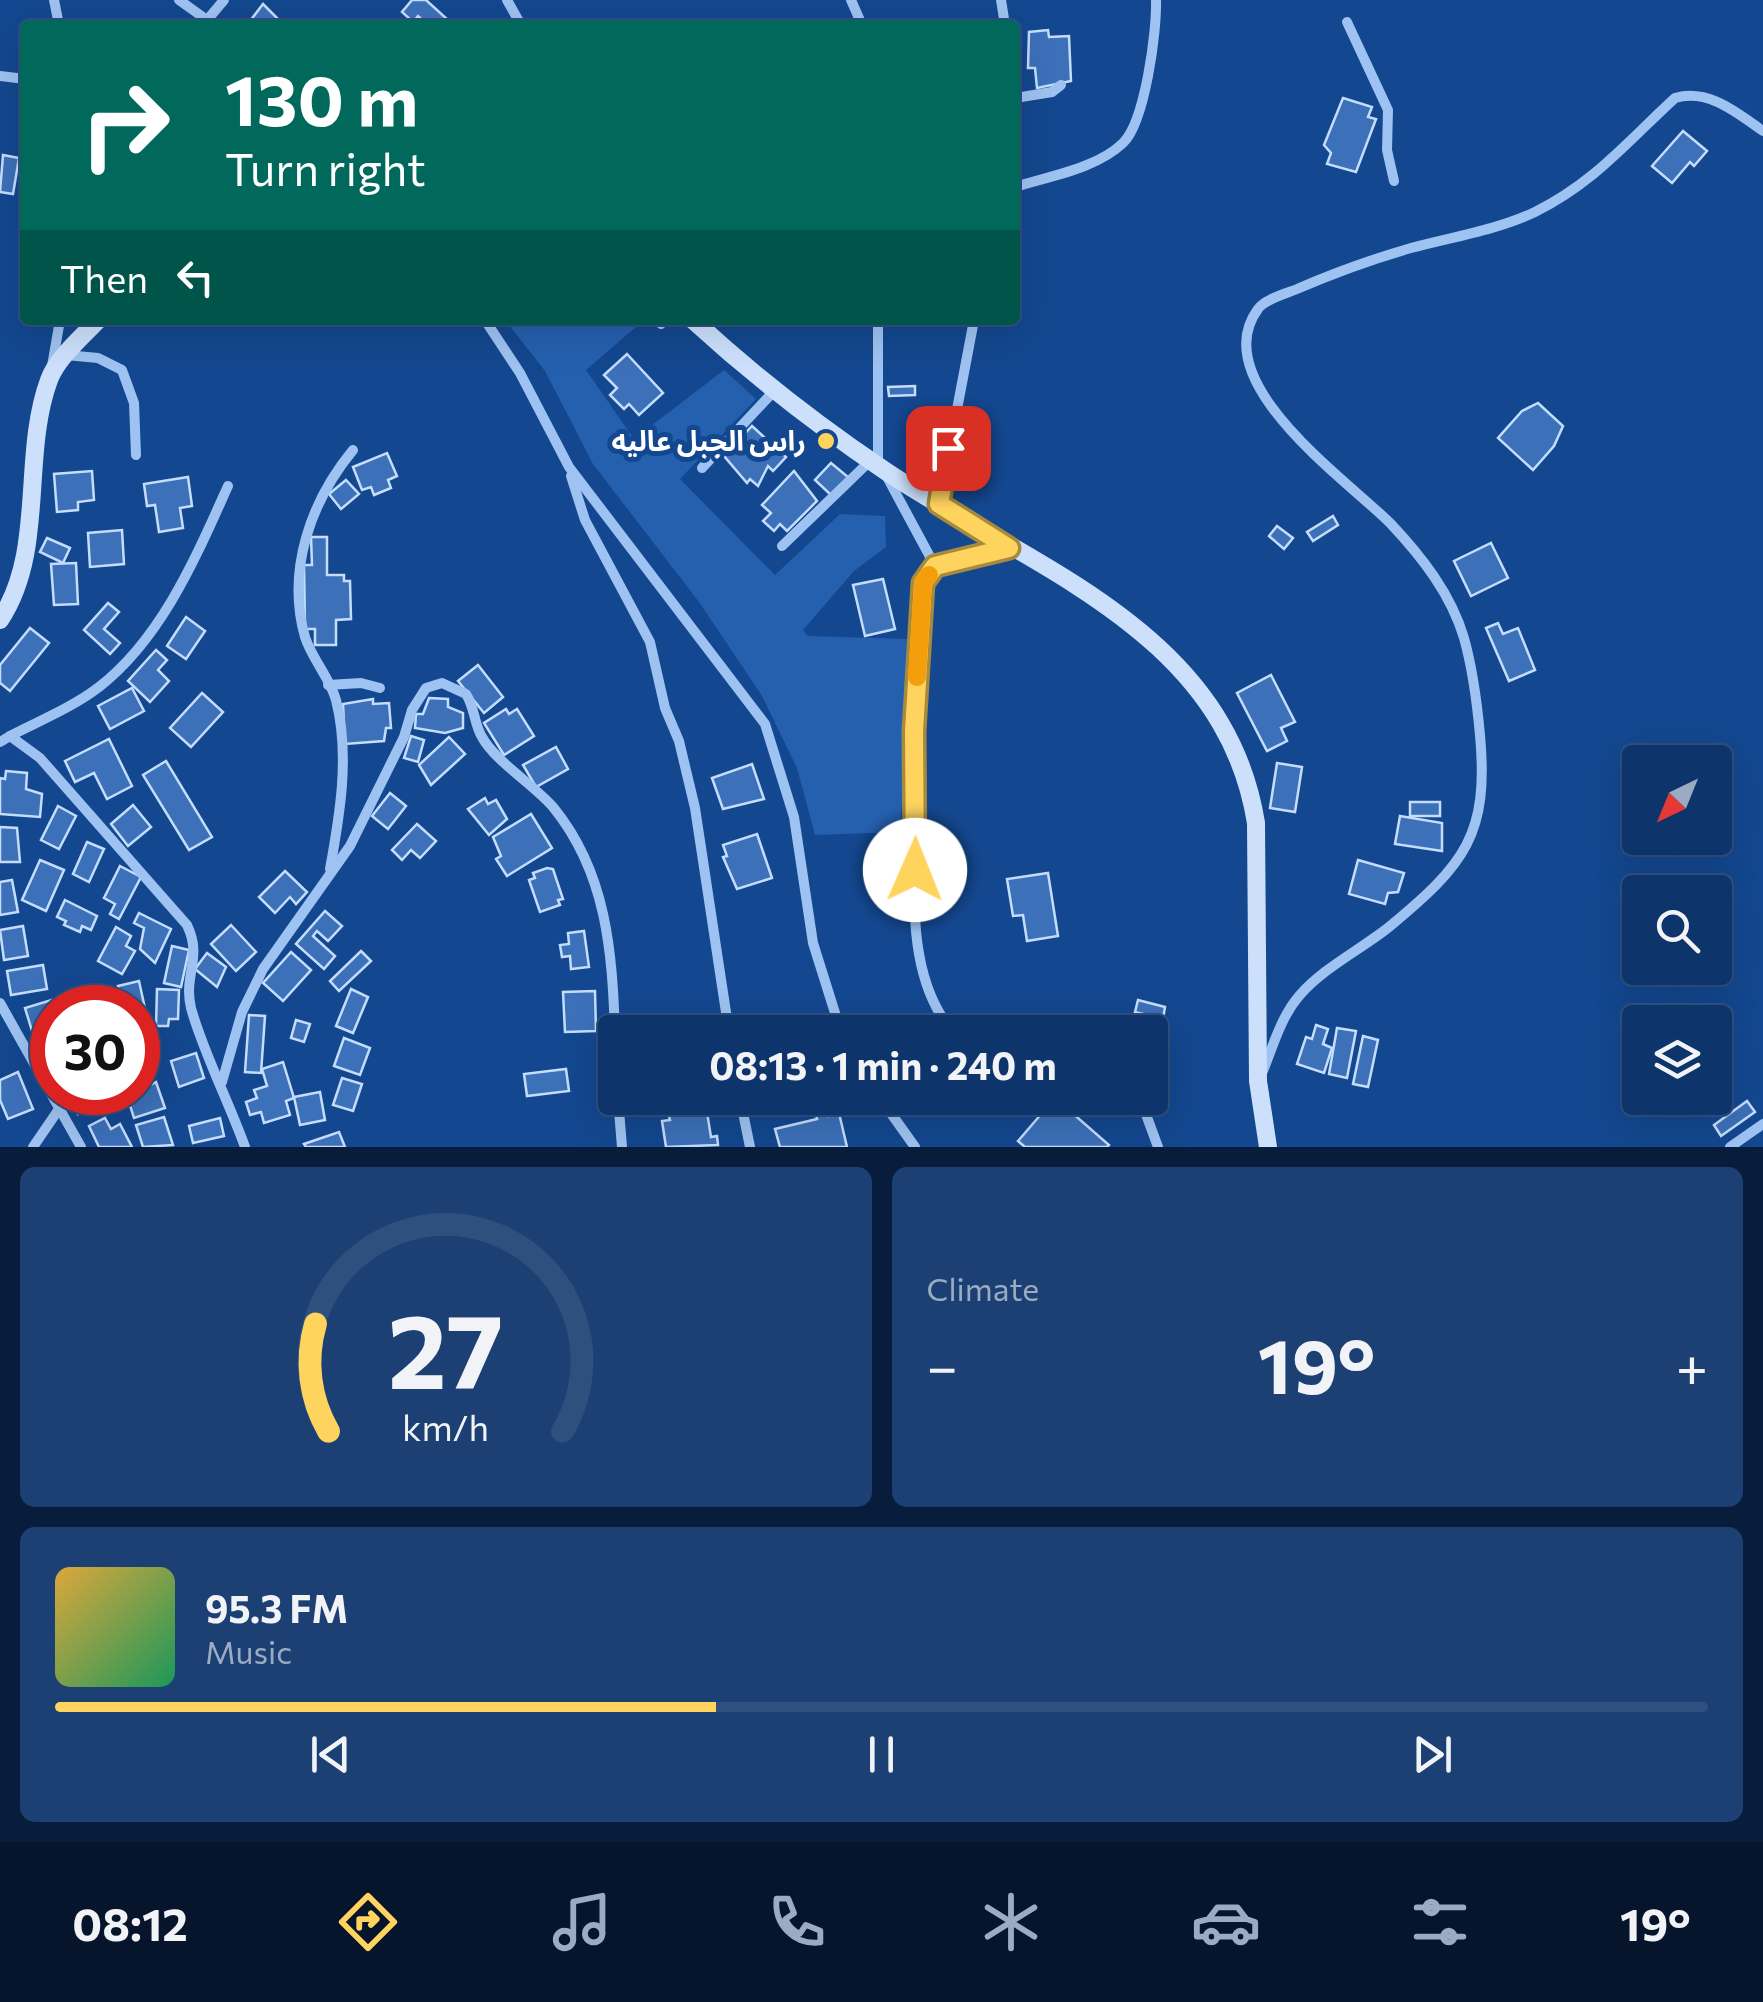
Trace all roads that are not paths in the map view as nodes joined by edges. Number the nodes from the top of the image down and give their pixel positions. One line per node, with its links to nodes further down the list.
1 (179, 0): 3 (street)
2 (1156, 0): 9 (street)
3 (208, 20)
4 (1347, 22): 8 (street)
5 (1061, 85): 6 (street)
6 (1020, 97)
7 (1763, 131): 40 (street)
8 (1394, 181)
9 (1020, 185)
10 (59, 325): 17 (street)
11 (94, 325): 16 (street)
12 (488, 325): 22 (street)
13 (699, 325): 18 (street)
14 (878, 325): 21 (street)
15 (973, 325): 25 (street)
16 (66, 356): 17 (street); 20 (street)
17 (50, 376): 29 (street)
18 (774, 390): 21 (street); 23 (street)
19 (353, 450): 30 (street)
20 (136, 455)
21 (877, 465): 25 (street); 26 (street); 28 (street)
22 (569, 468): 36 (street); 37 (street)
23 (702, 468)
24 (228, 486): 32 (street)
25 (939, 504): 27 (street)
26 (782, 546)
27 (1009, 548): 28 (street); 40 (street)
28 (935, 566): 38 (street)
29 (0, 620)
30 (328, 685): 31 (street); 33 (street)
31 (380, 688)
32 (5, 739): 41 (street)
33 (328, 875): 35 (street); 41 (street)
34 (0, 1003): 39 (street)
35 (616, 1015)
36 (726, 1015)
37 (836, 1015)
38 (938, 1015)
39 (30, 1057)
40 (1258, 1081): 56 (street)
41 (222, 1082): 51 (street)
42 (55, 1115): 49 (street)
43 (62, 1115): 50 (street)
44 (619, 1115): 52 (street)
45 (743, 1115): 53 (street)
46 (892, 1115): 54 (street)
47 (1146, 1115): 55 (street)
48 (1763, 1124): 57 (street)
49 (33, 1147)
50 (80, 1147)
51 (245, 1147)
52 (622, 1147)
53 (750, 1147)
54 (915, 1147)
55 (1158, 1147)
56 (1268, 1147)
57 (1730, 1147)

